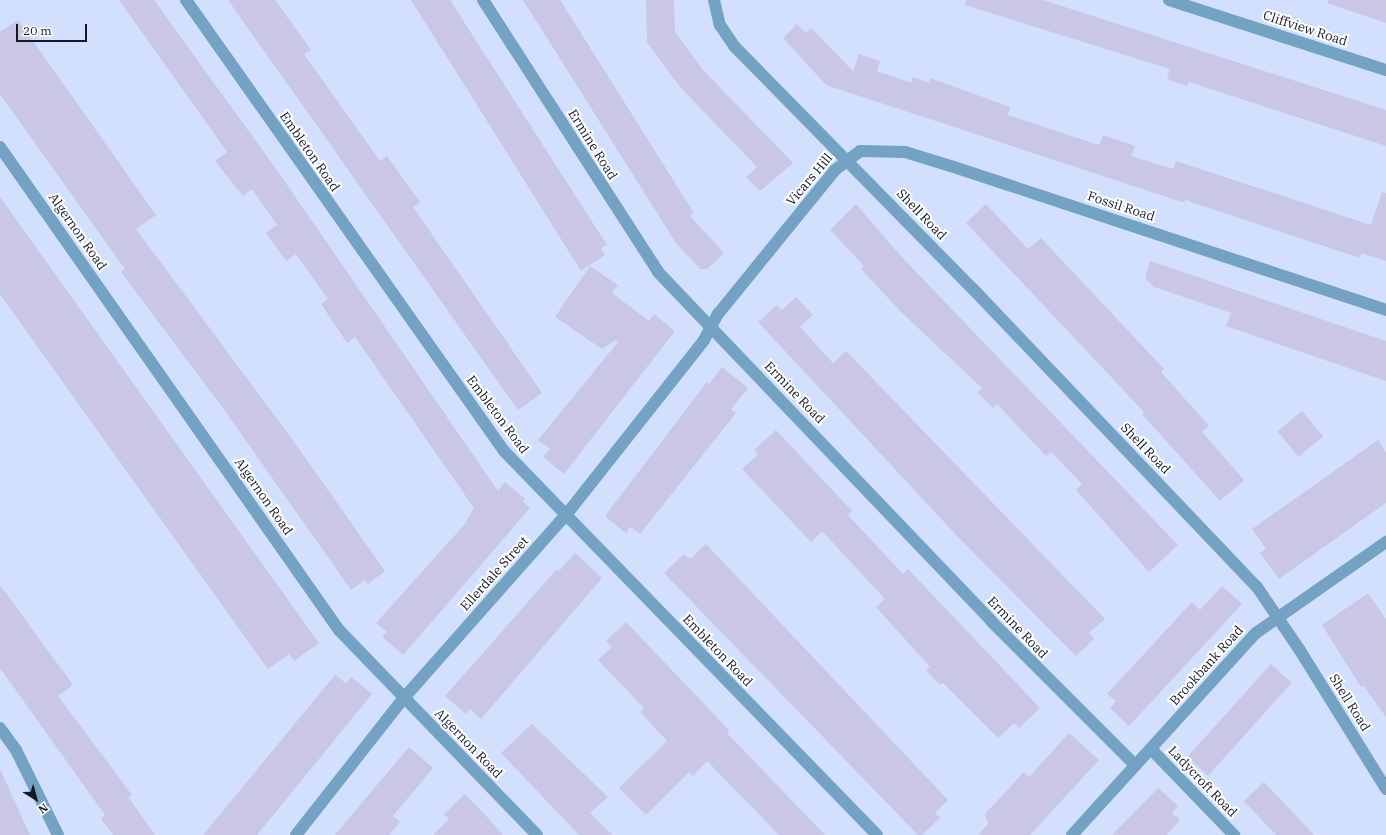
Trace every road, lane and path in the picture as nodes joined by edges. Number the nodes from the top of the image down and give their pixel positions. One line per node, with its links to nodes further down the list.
1 (186, 0): 10 (street, Embleton Road)
2 (483, 0): 9 (street, Ermine Road)
3 (714, 0): 7 (street, Vicars Hill)
4 (1169, 0): 5 (street, Cliffview Road)
5 (1386, 70)
6 (0, 147): 13 (street, Algernon Road)
7 (846, 159): 8 (street, Fossil Road); 9 (street, Vicars Hill); 12 (street, Shell Road)
8 (1386, 310)
9 (711, 327): 10 (street, Ellerdale Street); 16 (street, Ermine Road)
10 (566, 515): 13 (street, Ellerdale Street); 21 (street, Embleton Road)
11 (1386, 542): 12 (street, Brookbank Road)
12 (1278, 617): 15 (street, Brookbank Road); 17 (street, Shell Road)
13 (403, 699): 19 (street, Ellerdale Street); 20 (street, Algernon Road)
14 (0, 728): 18 (street)
15 (1151, 749): 16 (street, Brookbank Road); 23 (street, Ladycroft Road)
16 (1135, 766): 22 (street, Brookbank Road)
17 (1386, 789)
18 (58, 835)
19 (296, 835)
20 (537, 835)
21 (877, 835)
22 (1072, 835)
23 (1234, 835)

